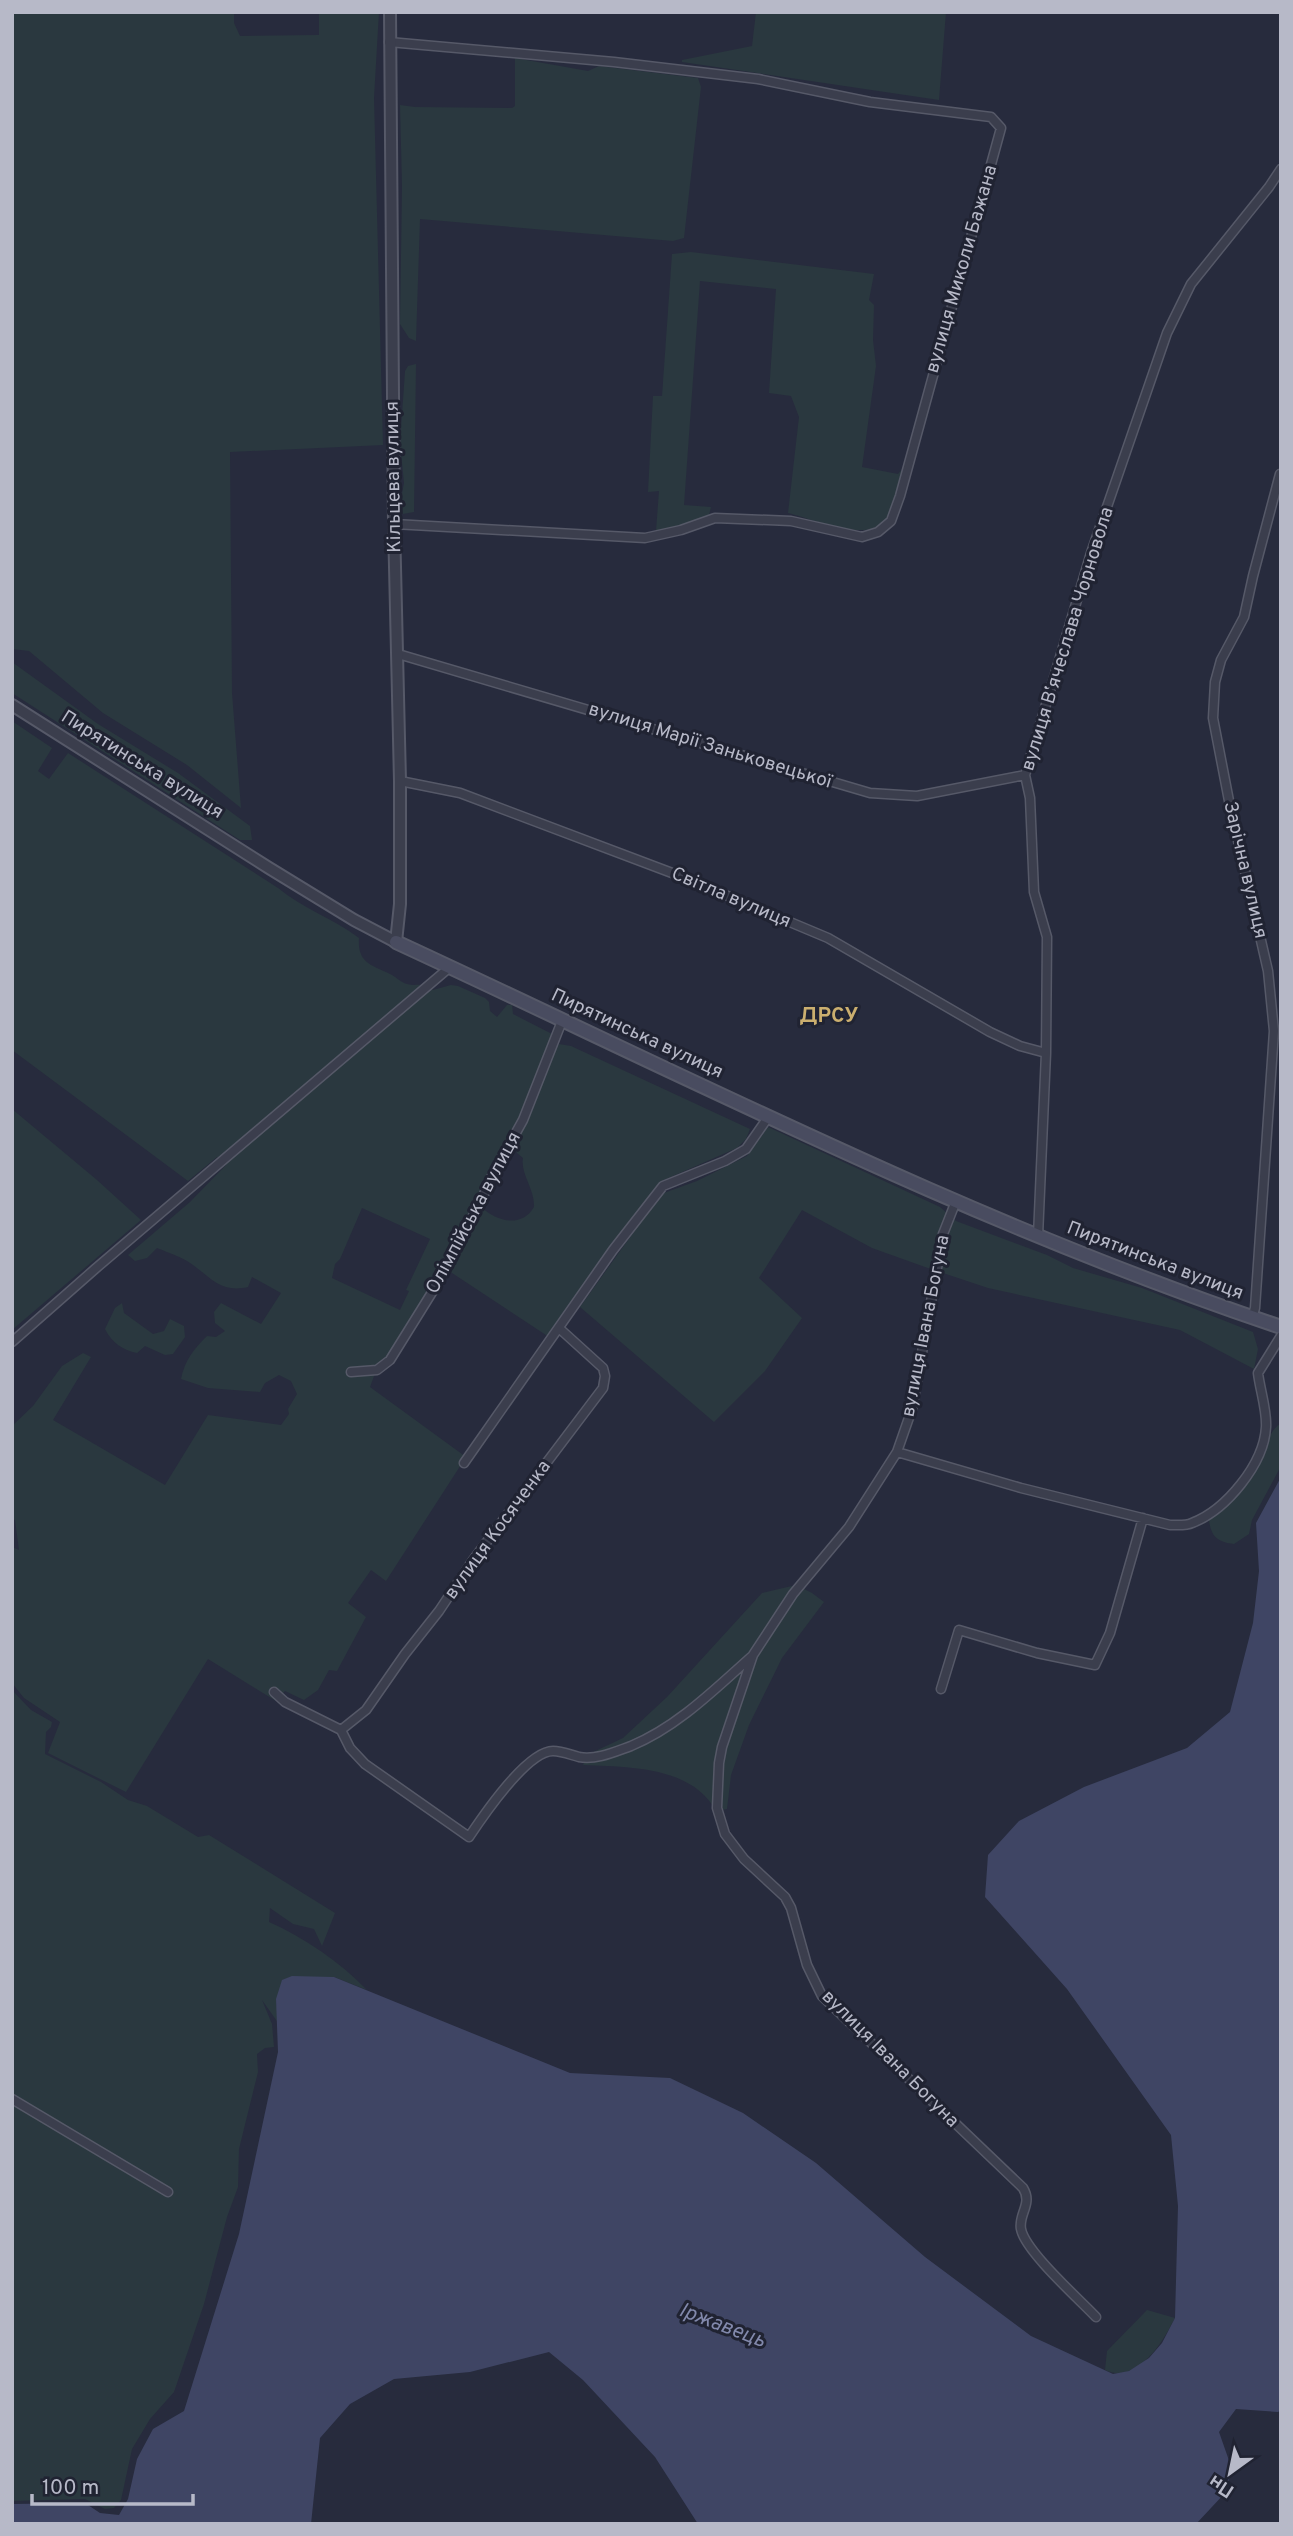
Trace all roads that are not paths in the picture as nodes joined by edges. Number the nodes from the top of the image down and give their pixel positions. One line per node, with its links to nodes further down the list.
1 (390, 12): 2 (street, Кільцева вулиця)
2 (389, 42): 5 (street, Кільцева вулиця); 5 (street, вулиця Миколи Бажана)
3 (1281, 169): 8 (street, вулиця Вʼячеслава Чорновола)
4 (1280, 474): 17 (street, Зарічна вулиця)
5 (394, 524): 6 (street, Кільцева вулиця)
6 (398, 654): 8 (street, вулиця Марії Заньковецької); 9 (street, Кільцева вулиця)
7 (12, 705): 10 (street, Пирятинська вулиця)
8 (1025, 775): 13 (street, вулиця Вʼячеслава Чорновола)
9 (400, 781): 10 (street, Кільцева вулиця); 13 (street, Світла вулиця)
10 (396, 942): 11 (main road, Пирятинська вулиця)
11 (450, 967): 12 (main road, Пирятинська вулиця); 21 (street)
12 (562, 1021): 14 (main road, Пирятинська вулиця); 22 (street, Олімпійська вулиця)
13 (1046, 1053): 16 (street, вулиця Вʼячеслава Чорновола)
14 (769, 1116): 15 (main road, Пирятинська вулиця); 19 (street)
15 (956, 1201): 16 (main road, Пирятинська вулиця); 23 (street, вулиця Івана Богуна)
16 (1038, 1237): 17 (main road, Пирятинська вулиця)
17 (1252, 1318): 18 (main road, Пирятинська вулиця)
18 (1281, 1327)
19 (560, 1329): 24 (street); 29 (street, вулиця Косяченка)
20 (1281, 1336): 25 (street)
21 (12, 1342)
22 (351, 1372)
23 (897, 1452): 25 (street); 26 (street, вулиця Івана Богуна)
24 (464, 1463)
25 (1143, 1518): 27 (street)
26 (753, 1655): 29 (street, вулиця Івана Богуна); 32 (street, вулиця Івана Богуна)
27 (942, 1689)
28 (274, 1692): 29 (street)
29 (341, 1730)
30 (12, 2099): 31 (street)
31 (168, 2192)
32 (1096, 2317)

